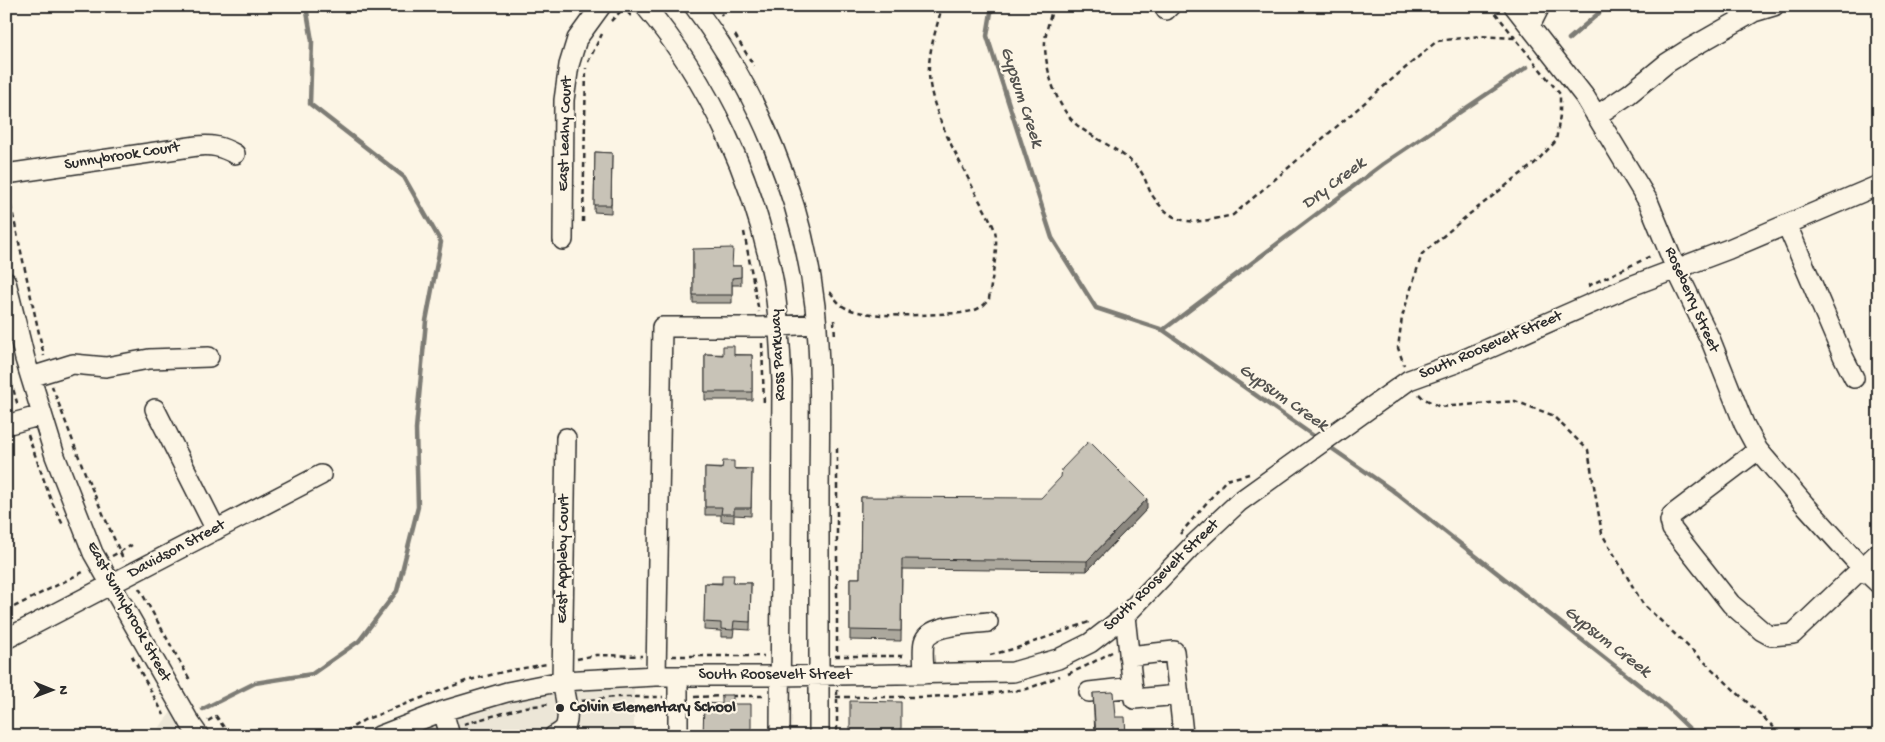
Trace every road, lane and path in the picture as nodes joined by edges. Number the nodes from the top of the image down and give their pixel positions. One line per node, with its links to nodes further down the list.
1 (601, 6): 21 (street, East Leahy Court)
2 (694, 6): 24 (street)
3 (942, 6): 24 (path)
4 (1052, 6): 12 (path)
5 (1490, 6): 12 (path)
6 (1514, 6): 11 (street, Roseberry Street)
7 (1540, 6): 11 (street)
8 (1774, 6): 13 (street)
9 (623, 7): 10 (path); 18 (path)
10 (638, 11): 26 (street, Ross Parkway)
11 (1530, 26): 13 (street, Roseberry Street)
12 (1515, 38): 30 (path)
13 (1596, 116): 22 (street, Roseberry Street)
14 (236, 154): 15 (street, Sunnybrook Court)
15 (6, 174)
16 (6, 184): 28 (path)
17 (1879, 186): 20 (street, South Roosevelt Street)
18 (583, 222)
19 (742, 225): 26 (path)
20 (1787, 225): 22 (street, South Roosevelt Street); 29 (street)
21 (562, 240)
22 (1676, 269): 30 (street, South Roosevelt Street); 36 (street, Roseberry Street)
23 (6, 282): 28 (street, East Sunnybrook Street)
24 (812, 290): 25 (street)
25 (816, 324): 26 (street); 55 (street)
26 (770, 327): 32 (path); 54 (street, Ross Parkway); 60 (street)
27 (209, 357): 28 (street)
28 (39, 373): 33 (street, East Sunnybrook Street); 42 (path)
29 (1854, 378)
30 (1409, 380): 50 (street, South Roosevelt Street); 79 (path)
31 (155, 409): 39 (street)
32 (764, 412)
33 (42, 414): 34 (street); 44 (street, East Sunnybrook Street)
34 (6, 425)
35 (566, 438): 64 (street, East Appleby Court)
36 (1758, 450): 45 (street, Roseberry Street); 45 (street)
37 (1255, 472): 40 (path)
38 (321, 475): 39 (street, Davidson Street)
39 (216, 530): 46 (street, Davidson Street)
40 (1177, 537)
41 (132, 545): 42 (path)
42 (120, 552): 44 (path); 46 (path)
43 (1879, 552): 45 (street)
44 (99, 564): 48 (street, East Sunnybrook Street); 49 (path)
45 (1862, 568): 47 (street, Roseberry Street)
46 (132, 574): 48 (street, Davidson Street); 63 (path)
47 (1879, 584)
48 (111, 585): 53 (street, Davidson Street); 72 (street, East Sunnybrook Street)
49 (6, 611)
50 (1125, 616): 57 (street); 58 (street, South Roosevelt Street)
51 (1093, 621): 56 (path)
52 (988, 622): 58 (street)
53 (6, 639)
54 (780, 656): 62 (street, Ross Parkway); 62 (path)
55 (819, 656): 58 (path); 59 (street)
56 (989, 656)
57 (1129, 656): 65 (street); 67 (street)
58 (924, 665): 59 (street, South Roosevelt Street)
59 (819, 675): 62 (street, South Roosevelt Street); 78 (street)
60 (656, 676): 61 (street, South Roosevelt Street); 64 (street, South Roosevelt Street)
61 (678, 676): 62 (street, South Roosevelt Street); 76 (street)
62 (772, 676): 68 (path); 77 (street, Ross Parkway)
63 (190, 680)
64 (562, 681): 69 (street, South Roosevelt Street); 75 (street, East Appleby Court)
65 (1133, 687): 66 (street); 67 (street)
66 (1089, 692)
67 (1179, 695): 71 (street)
68 (764, 696)
69 (443, 712): 70 (street, South Roosevelt Street); 74 (street)
70 (410, 730): 73 (street, South Roosevelt Street)
71 (1183, 734)
72 (200, 736)
73 (379, 736)
74 (450, 736)
75 (554, 736)
76 (678, 736)
77 (780, 736)
78 (819, 736)
79 (1783, 736)

